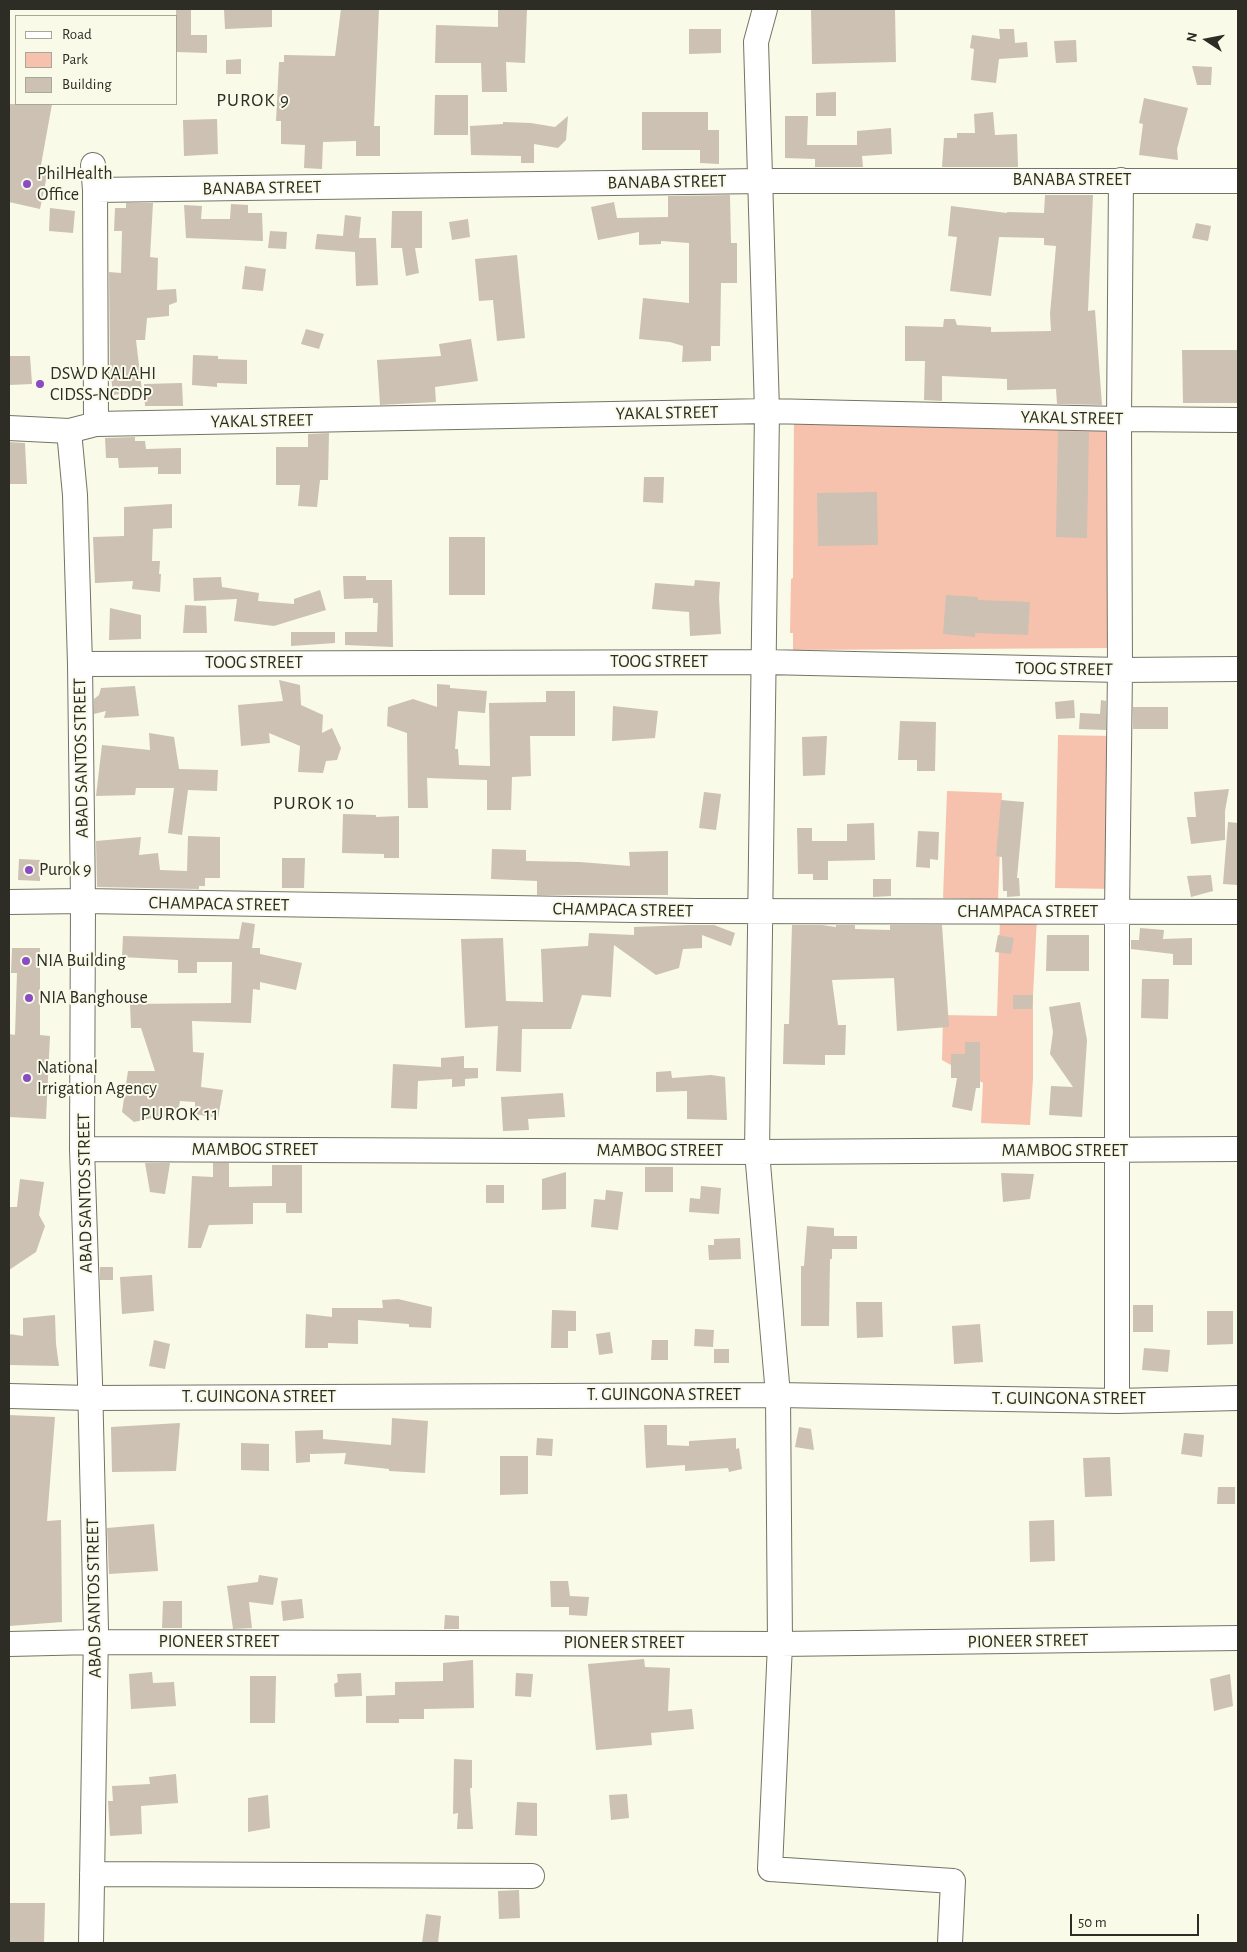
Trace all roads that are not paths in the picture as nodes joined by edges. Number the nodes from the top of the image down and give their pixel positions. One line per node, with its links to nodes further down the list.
1 (765, 9): 4 (street)
2 (93, 165): 6 (street)
3 (1122, 180): 4 (street, BANABA STREET); 5 (street, BANABA STREET); 8 (street)
4 (761, 181): 6 (street, BANABA STREET); 7 (street)
5 (1238, 181)
6 (95, 190): 10 (street)
7 (767, 410): 8 (street, YAKAL STREET); 10 (street, YAKAL STREET); 13 (street)
8 (1119, 419): 9 (street, YAKAL STREET); 16 (street)
9 (1238, 420)
10 (96, 424): 12 (street)
11 (9, 428): 12 (street)
12 (69, 431): 14 (street, ABAD SANTOS STREET)
13 (765, 662): 14 (street, TOOG STREET); 16 (street, TOOG STREET); 19 (street)
14 (80, 664): 17 (street, ABAD SANTOS STREET)
15 (1238, 668): 16 (street, TOOG STREET)
16 (1120, 670): 20 (street)
17 (82, 901): 18 (street, CHAMPACA STREET); 19 (street, CHAMPACA STREET); 22 (street, ABAD SANTOS STREET)
18 (9, 902)
19 (759, 912): 20 (street, CHAMPACA STREET); 25 (street)
20 (1117, 912): 21 (street, CHAMPACA STREET); 24 (street)
21 (1238, 912)
22 (82, 1149): 25 (street, MAMBOG STREET); 28 (street, ABAD SANTOS STREET)
23 (1238, 1149): 24 (street, MAMBOG STREET)
24 (1117, 1150): 25 (street, MAMBOG STREET); 30 (street)
25 (757, 1152): 26 (street)
26 (778, 1395): 28 (street, T. GUINGONA STREET); 30 (street, T. GUINGONA STREET); 34 (street)
27 (9, 1396): 28 (street, T. GUINGONA STREET)
28 (90, 1398): 32 (street, ABAD SANTOS STREET)
29 (1238, 1398): 30 (street, T. GUINGONA STREET)
30 (1117, 1401)
31 (1238, 1638): 34 (street, PIONEER STREET)
32 (95, 1642): 33 (street, PIONEER STREET); 34 (street, PIONEER STREET); 35 (street, ABAD SANTOS STREET)
33 (9, 1644)
34 (780, 1644): 38 (street)
35 (92, 1874): 36 (street); 37 (street, ABAD SANTOS STREET)
36 (532, 1876)
37 (90, 1943)
38 (950, 1943)

